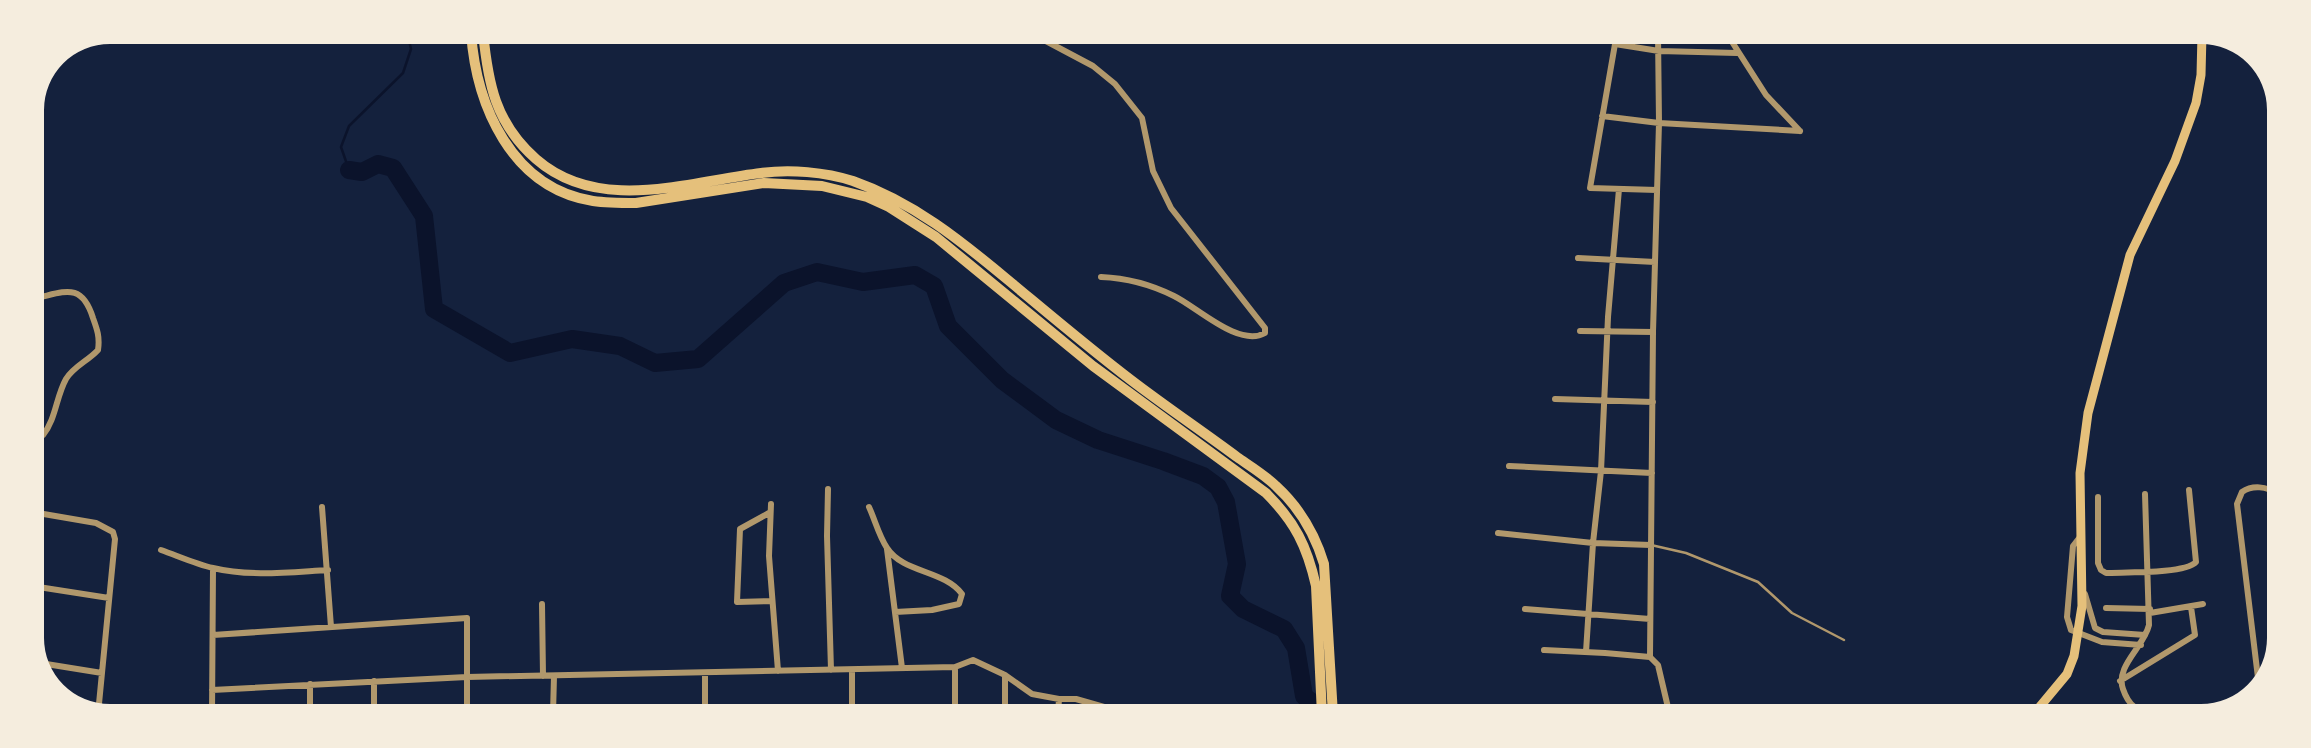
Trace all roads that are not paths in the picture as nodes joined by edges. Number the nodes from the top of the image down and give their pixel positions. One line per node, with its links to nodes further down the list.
1 (473, 44): 25 (highway)
2 (484, 44): 25 (highway)
3 (1052, 44): 17 (street)
4 (1615, 44): 8 (street); 10 (street)
5 (1659, 44): 8 (street)
6 (1732, 44): 9 (street)
7 (2202, 44): 41 (main road)
8 (1659, 51): 9 (street); 11 (street)
9 (1737, 53): 11 (street)
10 (1602, 116): 11 (street); 12 (street)
11 (1659, 123): 13 (street)
12 (1619, 189): 13 (street); 15 (street)
13 (1657, 190): 16 (street)
14 (1578, 258): 15 (street)
15 (1613, 260): 16 (street); 20 (street)
16 (1655, 262): 21 (street)
17 (1101, 278)
18 (44, 297): 26 (street)
19 (1580, 331): 20 (street)
20 (1609, 331): 21 (street); 23 (street)
21 (1653, 332): 24 (street)
22 (1555, 399): 23 (street)
23 (1605, 400): 24 (street); 28 (street)
24 (1653, 402): 29 (street)
25 (1166, 411): 50 (highway); 50 (highway)
26 (44, 434)
27 (1509, 467): 28 (street)
28 (1601, 471): 29 (street); 42 (street)
29 (1652, 473): 43 (street)
30 (828, 488): 75 (street)
31 (2267, 489): 80 (street)
32 (2189, 490): 48 (street)
33 (2145, 494): 48 (street)
34 (2098, 497): 48 (street)
35 (771, 504): 38 (street)
36 (322, 507): 47 (street)
37 (869, 508): 44 (street)
38 (769, 513): 53 (street); 53 (street)
39 (44, 514): 52 (street)
40 (1498, 533): 42 (street)
41 (2080, 537): 49 (main road); 67 (street)
42 (1592, 543): 43 (street); 61 (street)
43 (1651, 545): 62 (street); 66 (lane)
44 (887, 549): 60 (street); 60 (street)
45 (161, 550): 46 (street)
46 (214, 568): 47 (street); 64 (street)
47 (328, 570): 63 (street)
48 (2146, 571): 59 (street)
49 (2081, 582): 65 (street); 105 (main road)
50 (1322, 586): 74 (highway)
51 (44, 588): 52 (street)
52 (109, 598): 78 (street)
53 (772, 601): 77 (street)
54 (542, 604): 82 (street)
55 (2203, 604): 56 (street)
56 (2190, 607): 59 (street); 86 (street)
57 (1525, 608): 61 (street)
58 (2106, 608): 59 (street)
59 (2150, 611): 65 (street)
60 (895, 612): 73 (street)
61 (1589, 614): 62 (street); 69 (street)
62 (1650, 619): 70 (street)
63 (331, 627): 64 (street); 84 (street)
64 (213, 635): 88 (street)
65 (2145, 635): 67 (street)
66 (1844, 640)
67 (2141, 645): 86 (street)
68 (1544, 650): 69 (street)
69 (1586, 652): 70 (street)
70 (1650, 657): 104 (street)
71 (50, 665): 78 (street)
72 (955, 667): 73 (street); 81 (street); 98 (street)
73 (902, 668): 76 (street)
74 (1326, 669): 102 (highway); 103 (highway)
75 (831, 670): 76 (street); 77 (street)
76 (852, 670): 97 (street)
77 (778, 671): 79 (street)
78 (102, 673): 90 (street)
79 (705, 673): 83 (street); 96 (street)
80 (2257, 673)
81 (1005, 675): 89 (street); 99 (street)
82 (542, 676): 83 (street); 84 (street)
83 (554, 676): 95 (street)
84 (467, 677): 85 (street); 94 (street)
85 (374, 681): 87 (street); 93 (street)
86 (2120, 681): 106 (street)
87 (310, 684): 88 (street); 92 (street)
88 (212, 690): 91 (street)
89 (1059, 699): 100 (street); 101 (street)
90 (99, 704)
91 (212, 704)
92 (310, 704)
93 (374, 704)
94 (467, 704)
95 (553, 704)
96 (705, 704)
97 (852, 704)
98 (955, 704)
99 (1005, 704)
100 (1059, 704)
101 (1089, 704)
102 (1323, 704)
103 (1331, 704)
104 (1667, 704)
105 (2042, 704)
106 (2129, 704)

